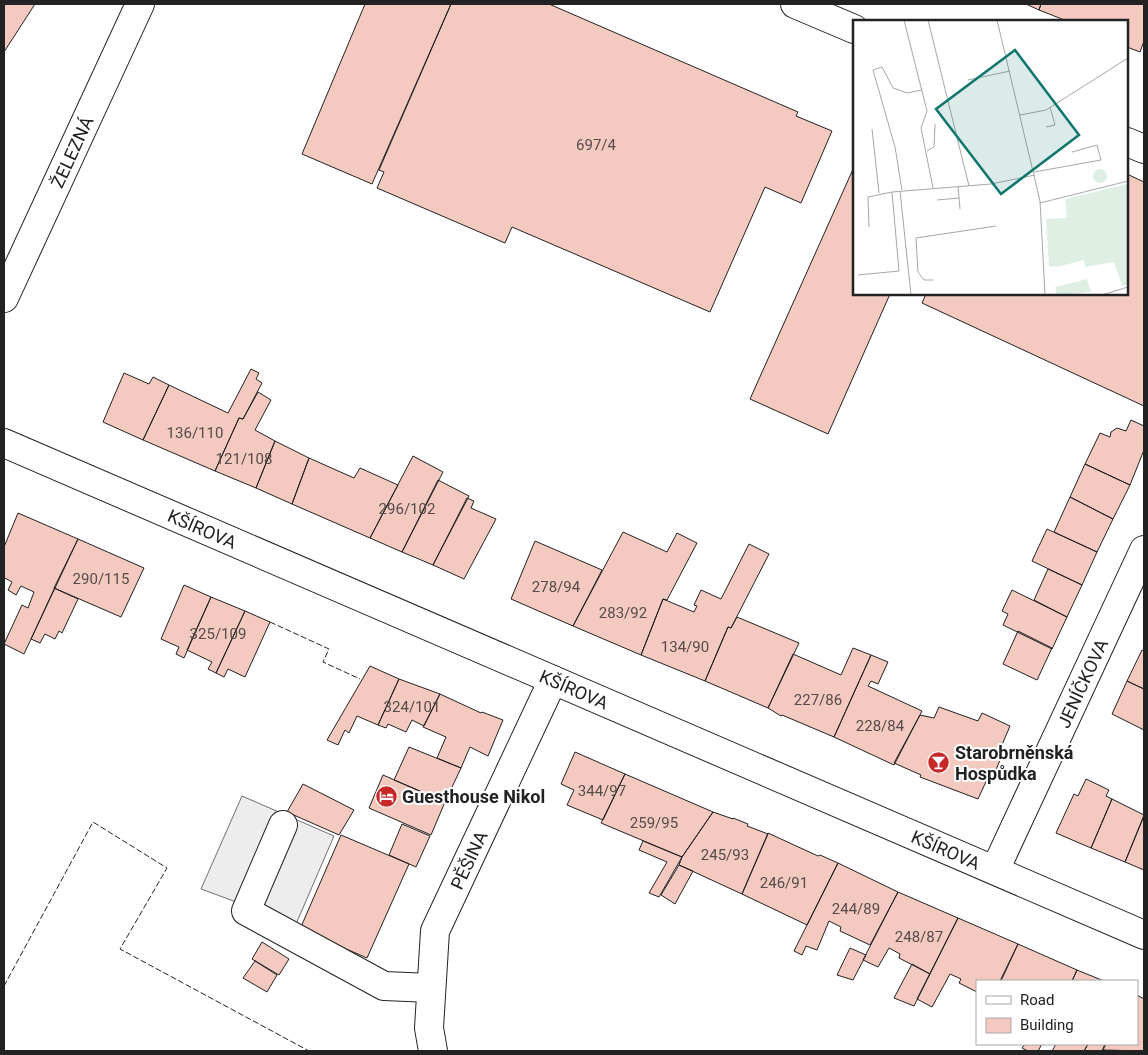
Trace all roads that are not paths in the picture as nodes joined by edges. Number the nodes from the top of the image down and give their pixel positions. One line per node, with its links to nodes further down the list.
1 (140, 4): 6 (street, ŽELEZNÁ)
2 (795, 4): 3 (street)
3 (853, 28)
4 (1128, 142): 5 (street)
5 (1144, 150)
6 (4, 298)
7 (4, 443): 9 (street, KŠÍROVA)
8 (1144, 550): 11 (street, JENÍČKOVA)
9 (553, 680): 11 (street, KŠÍROVA); 13 (street, PĚŠINA)
10 (283, 825): 13 (street)
11 (994, 870): 12 (street, KŠÍROVA)
12 (1144, 934)
13 (431, 988): 14 (street, PĚŠINA)
14 (433, 1051)

